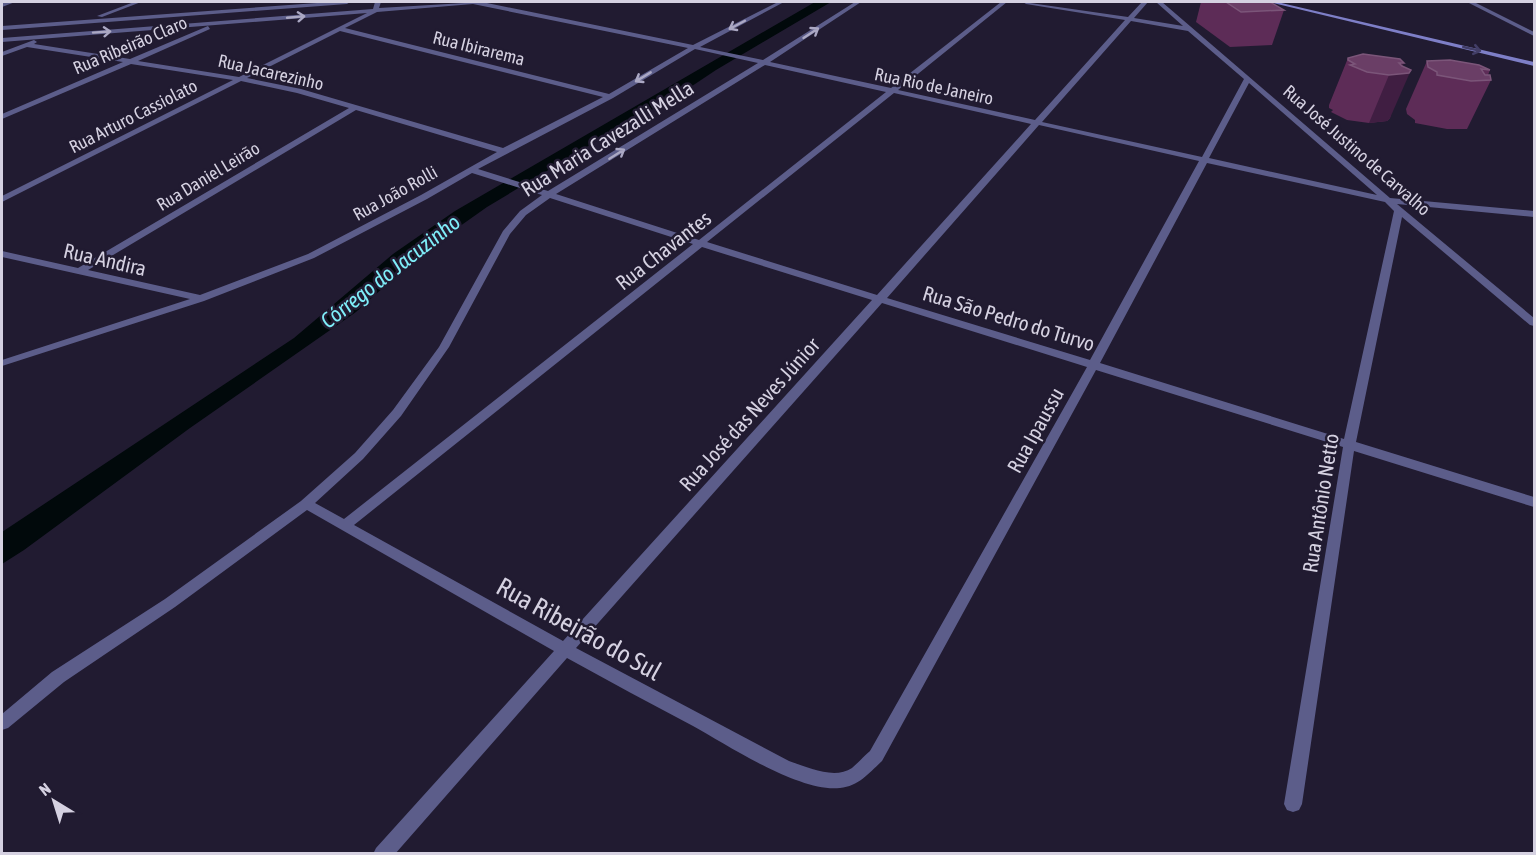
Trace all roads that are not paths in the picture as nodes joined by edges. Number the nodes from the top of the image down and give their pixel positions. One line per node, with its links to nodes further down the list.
1 (12, 2): 17 (street)
2 (138, 2): 23 (street)
3 (270, 2): 18 (street, Rua Ribeirão Claro)
4 (347, 2): 18 (street)
5 (378, 2): 19 (street)
6 (473, 2): 7 (street); 19 (street); 32 (street, Rua Rio de Janeiro)
7 (487, 2)
8 (781, 2): 32 (street, Rua João Rolli, one-way to 32)
9 (858, 2): 36 (street, Rua Maria Cavezalli Mella, one-way to 9)
10 (1004, 2): 40 (street, Rua Chavantes)
11 (1026, 2): 22 (street)
12 (1145, 2): 22 (street, Rua José das Neves Júnior)
13 (1159, 2): 27 (street, Rua José Justino de Carvalho)
14 (1272, 2): 21 (main road)
15 (1301, 2): 20 (main road)
16 (1470, 2): 28 (street)
17 (2, 5)
18 (255, 8): 23 (street); 24 (street, Rua Ribeirão Claro)
19 (375, 11): 24 (street, one-way to 19); 26 (street, Rua Arturo Cassiolato)
20 (1341, 11): 21 (main road); 34 (main road)
21 (1331, 16): 37 (main road, one-way to 37)
22 (1129, 19): 27 (street); 44 (street, Rua José das Neves Júnior)
23 (85, 21): 25 (street); 29 (street)
24 (218, 24): 29 (street, one-way to 24); 35 (street, Rua Ribeirão Claro)
25 (2, 28)
26 (340, 28): 39 (street, Rua Arturo Cassiolato); 41 (street, Rua Ibirarema)
27 (1192, 29): 38 (street, Rua José Justino de Carvalho)
28 (1534, 34)
29 (49, 36): 30 (street); 31 (street)
30 (2, 40)
31 (26, 45): 33 (street); 35 (street, Rua Jacarezinho)
32 (694, 48): 36 (street, Rua Rio de Janeiro); 41 (street, Rua João Rolli, one-way to 41)
33 (2, 54)
34 (1534, 56)
35 (131, 61): 39 (street, Rua Jacarezinho); 43 (street, Rua Ribeirão Claro)
36 (762, 64): 40 (street, Rua Rio de Janeiro); 48 (street, Rua Maria Cavezalli Mella, one-way to 36)
37 (1534, 64)
38 (1248, 78): 46 (street, Rua Ipaussu); 50 (street, Rua José Justino de Carvalho)
39 (240, 79): 42 (street, Rua Jacarezinho); 49 (street, Rua Arturo Cassiolato)
40 (890, 92): 44 (street, Rua Rio de Janeiro); 52 (street, Rua Chavantes)
41 (610, 96): 45 (street, Rua João Rolli)
42 (354, 108): 45 (street, Rua Jacarezinho); 54 (street, Rua Daniel Leirão)
43 (2, 117)
44 (1035, 124): 46 (street, Rua Rio de Janeiro); 56 (street, Rua José das Neves Júnior)
45 (504, 151): 47 (street, Rua João Rolli)
46 (1204, 158): 50 (street, Rua Rio de Janeiro); 59 (street, Rua Ipaussu)
47 (472, 170): 48 (street, Rua São Pedro do Turvo); 55 (street, Rua João Rolli)
48 (548, 195): 52 (street, Rua São Pedro do Turvo); 62 (street, Rua Maria Cavezalli Mella)
49 (2, 199)
50 (1395, 206): 51 (street, Rua Rio de Janeiro); 57 (street, Rua José Justino de Carvalho); 60 (street, Rua Antônio Netto)
51 (1534, 214)
52 (700, 243): 56 (street, Rua São Pedro do Turvo); 63 (street, Rua Chavantes)
53 (2, 254): 54 (street, Rua Andira)
54 (80, 272): 55 (street, Rua Andira)
55 (200, 298): 58 (street, Rua João Rolli)
56 (879, 298): 59 (street, Rua São Pedro do Turvo); 64 (street, Rua José das Neves Júnior)
57 (1534, 323)
58 (2, 363)
59 (1094, 364): 60 (street, Rua São Pedro do Turvo); 66 (street, Rua Ipaussu)
60 (1349, 445): 61 (street, Rua São Pedro do Turvo); 67 (street, Rua Antônio Netto)
61 (1534, 502)
62 (306, 504): 63 (street, Rua Ribeirão do Sul); 65 (street, Rua Maria Cavezalli Mella)
63 (344, 526): 64 (street, Rua Ribeirão do Sul)
64 (564, 649): 66 (street, Rua Ribeirão do Sul); 68 (street, Rua José das Neves Júnior)
65 (2, 723)
66 (835, 781)
67 (1293, 804)
68 (382, 854)

